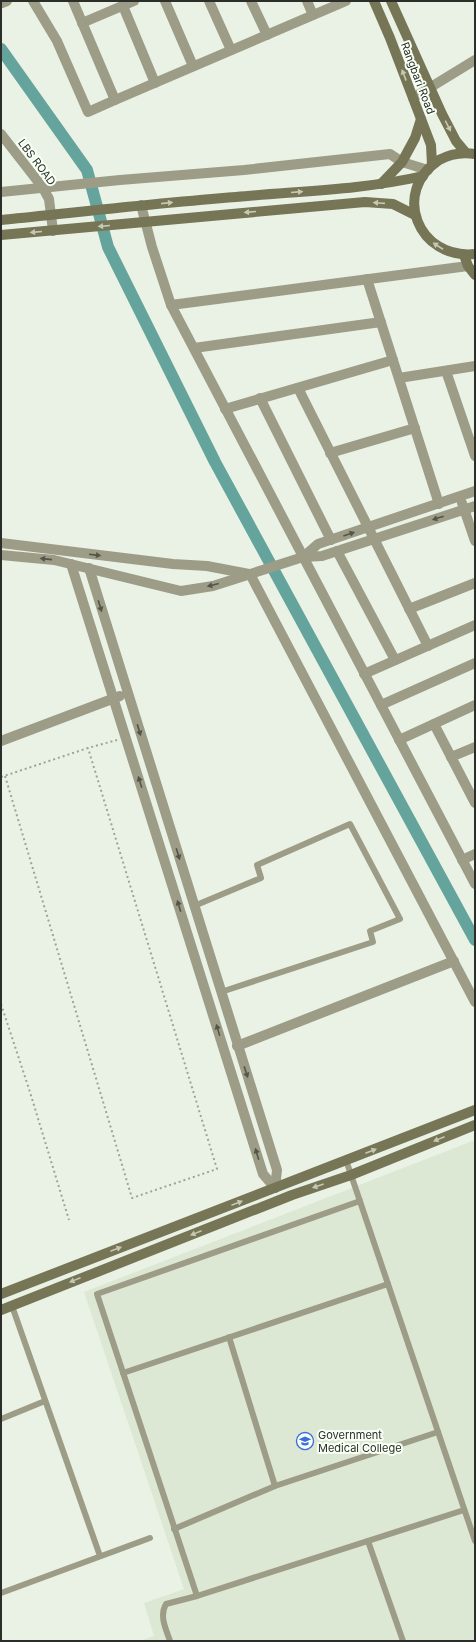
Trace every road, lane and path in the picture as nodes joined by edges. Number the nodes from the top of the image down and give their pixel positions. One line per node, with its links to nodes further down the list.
1 (33, 1): 21 (street)
2 (73, 1): 13 (street)
3 (134, 1): 11 (street)
4 (165, 1): 17 (street)
5 (209, 1): 15 (street)
6 (251, 1): 14 (street)
7 (307, 1): 12 (street)
8 (346, 1): 12 (street)
9 (374, 1): 20 (street, Rangbari Road, one-way to 9)
10 (391, 1): 19 (street, Rangbari Road)
11 (123, 6): 13 (street); 18 (street)
12 (313, 15): 14 (street)
13 (82, 22): 21 (street)
14 (267, 35): 15 (street)
15 (231, 50): 17 (street)
16 (475, 60): 19 (street)
17 (193, 66): 18 (street)
18 (155, 82): 21 (street)
19 (430, 88): 20 (street); 24 (street, Rangbari Road, one-way to 24)
20 (413, 98): 22 (street, Rangbari Road)
21 (115, 100)
22 (421, 119): 25 (street); 26 (street, Rangbari Road)
23 (1, 134): 28 (street, LBS ROAD)
24 (471, 154): 26 (street)
25 (402, 162): 26 (street); 27 (street); 28 (street)
26 (428, 170): 27 (street); 31 (street)
27 (382, 184): 30 (street, one-way to 27)
28 (43, 188): 29 (street); 32 (street, LBS ROAD)
29 (1, 192)
30 (141, 205): 32 (street); 34 (street)
31 (416, 214): 34 (street, one-way to 34); 38 (street, one-way to 31)
32 (51, 215): 33 (street); 35 (street, LBS ROAD)
33 (1, 220)
34 (145, 222): 35 (street, one-way to 35); 42 (street)
35 (53, 231): 36 (street, one-way to 36)
36 (1, 235)
37 (475, 254): 38 (street)
38 (464, 255): 39 (street)
39 (468, 266): 40 (street); 41 (street)
40 (475, 275)
41 (367, 279): 42 (street); 43 (street)
42 (171, 306): 44 (street)
43 (381, 322): 44 (street); 45 (street)
44 (194, 348): 51 (street)
45 (393, 360): 48 (street); 49 (street)
46 (475, 366): 47 (street)
47 (446, 371): 48 (street); 54 (street)
48 (399, 378): 52 (street)
49 (298, 388): 50 (street); 53 (street)
50 (260, 398): 51 (street); 62 (street)
51 (225, 409): 67 (street)
52 (415, 428): 53 (street); 57 (street)
53 (330, 452): 60 (street)
54 (475, 456)
55 (475, 492): 56 (street)
56 (459, 497): 57 (street); 59 (street)
57 (439, 504): 60 (street)
58 (475, 506): 59 (street)
59 (464, 509): 61 (street, one-way to 61); 63 (street)
60 (367, 528): 61 (street); 62 (street, one-way to 60)
61 (373, 539): 65 (street); 72 (street)
62 (331, 540): 67 (street)
63 (475, 541)
64 (1, 543): 70 (street, one-way to 70)
65 (337, 551): 67 (street); 75 (street)
66 (1, 555): 68 (street, one-way to 66)
67 (303, 557): 70 (street); 77 (street)
68 (71, 564): 69 (street); 79 (street)
69 (89, 568): 70 (street, one-way to 69); 78 (street, one-way to 78)
70 (255, 572): 98 (street)
71 (475, 583): 72 (street)
72 (409, 610): 74 (street)
73 (475, 625): 74 (street)
74 (428, 646): 75 (street)
75 (395, 660): 77 (street)
76 (475, 664): 80 (street)
77 (364, 674): 80 (street)
78 (127, 693): 79 (street); 95 (street, one-way to 95)
79 (113, 698): 83 (street); 85 (street)
80 (381, 705): 84 (street)
81 (475, 705): 82 (street)
82 (434, 724): 84 (street); 88 (street)
83 (126, 738): 87 (path); 97 (street, one-way to 83)
84 (399, 740): 93 (street)
85 (1, 741)
86 (475, 747): 88 (street)
87 (88, 748): 89 (path); 89 (path)
88 (451, 757): 91 (street)
89 (5, 776): 90 (path)
90 (1, 777)
91 (475, 803)
92 (475, 854): 93 (street)
93 (462, 860): 94 (street)
94 (475, 884)
95 (194, 906): 96 (street); 99 (lane)
96 (201, 928): 97 (street); 99 (street)
97 (187, 932): 107 (street, one-way to 97)
98 (454, 961): 100 (street); 102 (street)
99 (220, 992): 102 (street)
100 (475, 1002)
101 (1, 1004): 109 (path)
102 (237, 1046): 107 (street, one-way to 107)
103 (475, 1110): 105 (street, one-way to 103)
104 (475, 1125): 106 (street, one-way to 106)
105 (346, 1160): 106 (lane); 107 (street)
106 (351, 1175): 108 (lane); 112 (street, one-way to 112)
107 (275, 1188): 111 (street, one-way to 107)
108 (360, 1201): 110 (lane); 115 (lane)
109 (68, 1220)
110 (388, 1284): 114 (lane); 118 (lane)
111 (1, 1294)
112 (12, 1306): 113 (street); 116 (lane)
113 (1, 1310)
114 (229, 1337): 115 (lane); 119 (lane)
115 (123, 1373): 121 (lane)
116 (45, 1401): 117 (lane); 125 (lane)
117 (1, 1419)
118 (438, 1432): 119 (lane); 120 (lane)
119 (275, 1486): 121 (lane)
120 (464, 1510): 123 (lane); 124 (lane)
121 (174, 1529): 127 (lane)
122 (150, 1538): 125 (lane)
123 (368, 1541): 127 (lane); 129 (lane)
124 (475, 1542)
125 (100, 1556): 126 (lane)
126 (1, 1593)
127 (197, 1596): 128 (lane)
128 (170, 1641)
129 (403, 1641)

